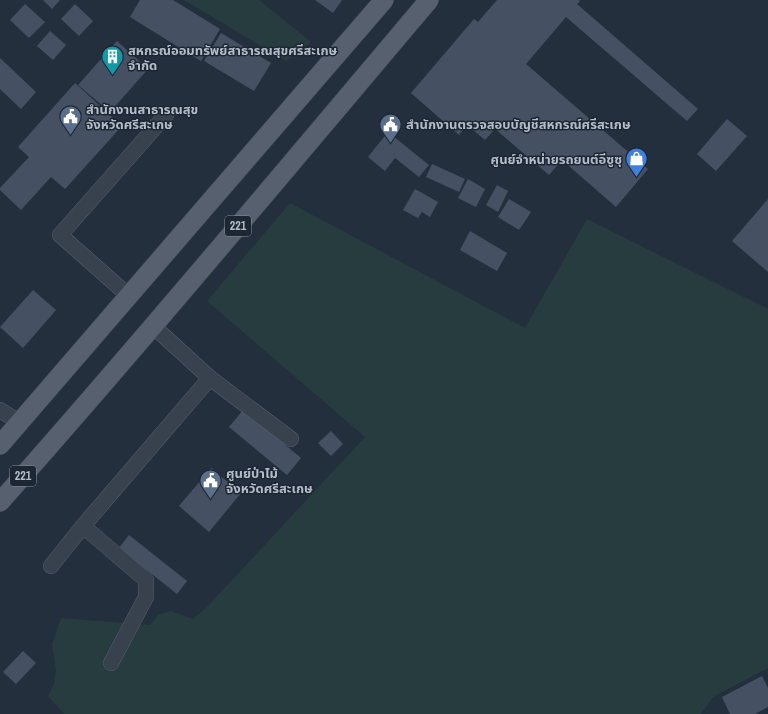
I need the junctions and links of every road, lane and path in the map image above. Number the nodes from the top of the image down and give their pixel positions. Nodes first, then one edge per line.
1 (384, 0) edge
2 (429, 0) edge
3 (166, 115) dead end
4 (129, 296) junction
5 (153, 326) junction
6 (210, 378) junction
7 (0, 410) edge
8 (19, 422) junction
9 (291, 439) dead end
10 (0, 445) edge
11 (0, 502) edge
12 (83, 526) junction
13 (51, 566) dead end
14 (111, 663) dead end

1 - 4 main road
2 - 5 main road, 221
3 - 4 street
4 - 8 main road
5 - 6 street
5 - 11 main road, 221
6 - 9 street
6 - 12 street
7 - 8 street
8 - 10 main road
12 - 13 street
12 - 14 street

